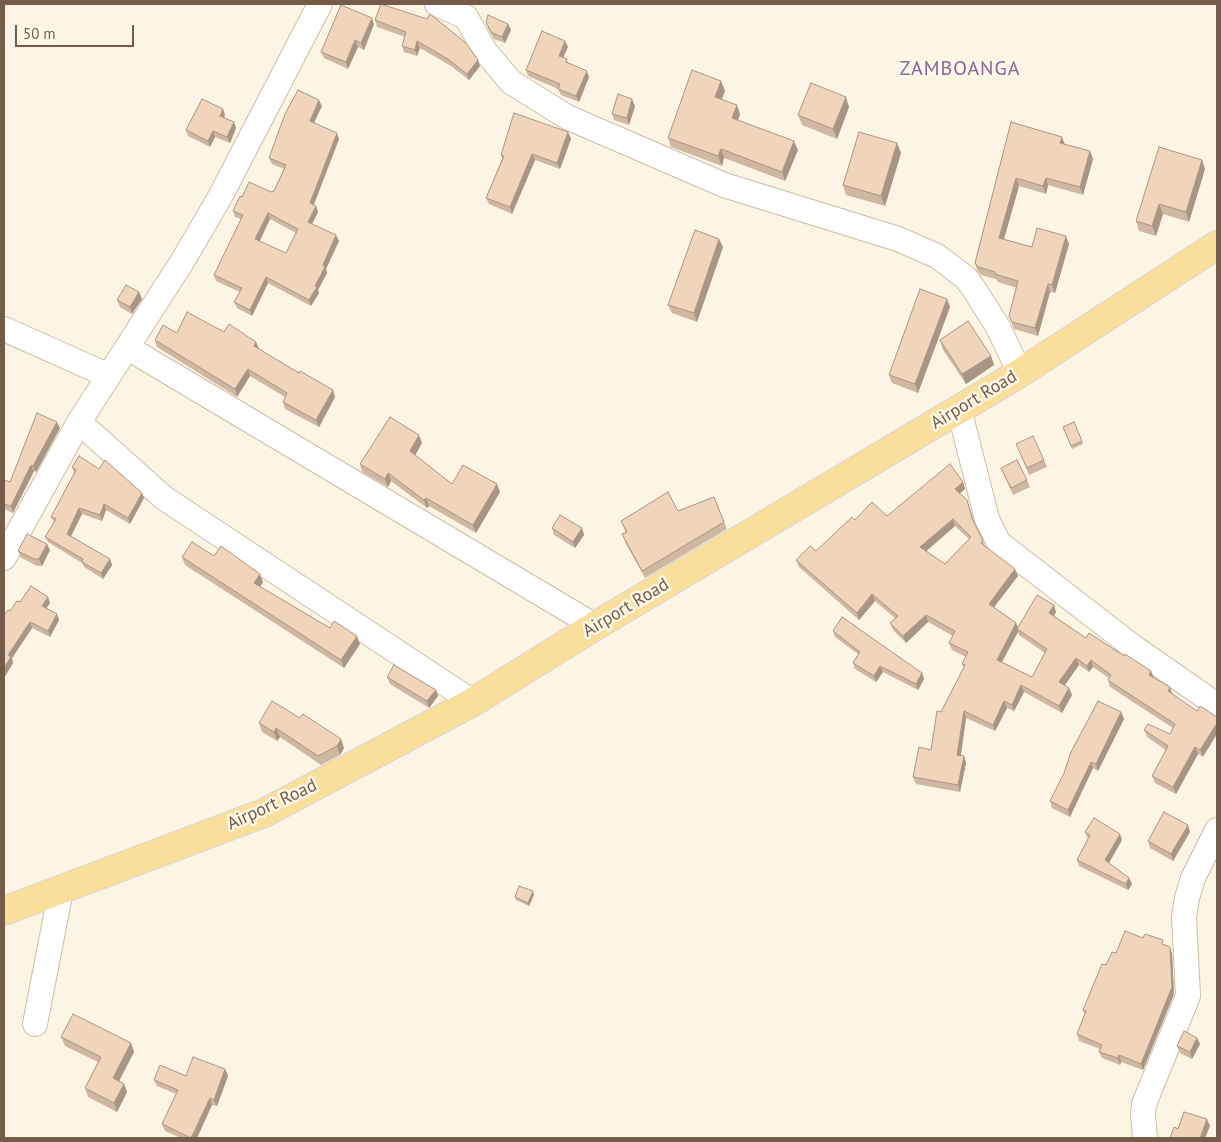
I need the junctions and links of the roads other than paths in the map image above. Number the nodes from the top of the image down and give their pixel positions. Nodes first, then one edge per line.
1 (320, 4) edge
2 (437, 4) edge
3 (468, 10) edge
4 (1217, 245) edge
5 (4, 329) edge
6 (128, 348) junction
7 (1020, 373) junction
8 (107, 375) junction
9 (959, 409) junction
10 (78, 422) junction
11 (4, 558) edge
12 (595, 626) junction
13 (473, 702) junction
14 (1217, 705) edge
15 (1217, 830) edge
16 (61, 890) junction
17 (4, 911) edge
18 (36, 1024) dead end
19 (1145, 1138) edge

1 - 6 street
2 - 3 street
3 - 7 street
4 - 7 main road, Airport Road
5 - 8 street
6 - 8 street
6 - 12 street
7 - 9 main road, Airport Road
8 - 10 street
9 - 12 main road, Airport Road
9 - 14 street
10 - 11 street
10 - 13 street
12 - 13 main road, Airport Road
13 - 16 main road, Airport Road
15 - 19 street
16 - 17 main road, Airport Road
16 - 18 street

